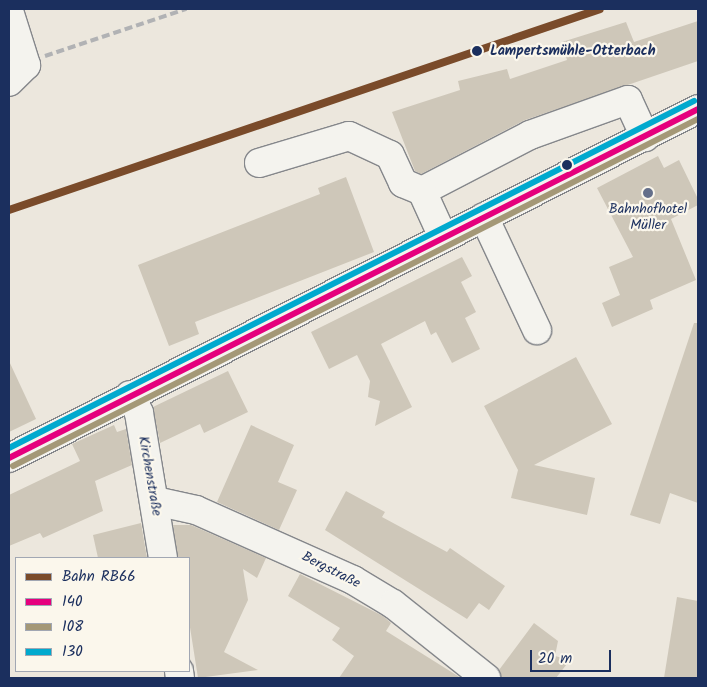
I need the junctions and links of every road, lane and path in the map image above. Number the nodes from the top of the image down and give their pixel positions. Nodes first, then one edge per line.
1 (9, 11) edge
2 (15, 73) edge
3 (698, 109) edge
4 (644, 136) junction
5 (259, 163) dead end
6 (422, 191) junction
7 (484, 217) junction
8 (443, 237) junction
9 (537, 330) dead end
10 (130, 395) junction
11 (9, 458) edge
12 (155, 501) junction
13 (163, 557) edge
14 (486, 678) edge

1 - 2 street
3 - 4 street
4 - 6 street
4 - 7 street
5 - 6 street
6 - 8 street
7 - 8 street
7 - 9 street
8 - 10 street
10 - 11 street
10 - 12 street, Kirchenstraße
12 - 13 street, Kirchenstraße
12 - 14 street, Bergstraße

